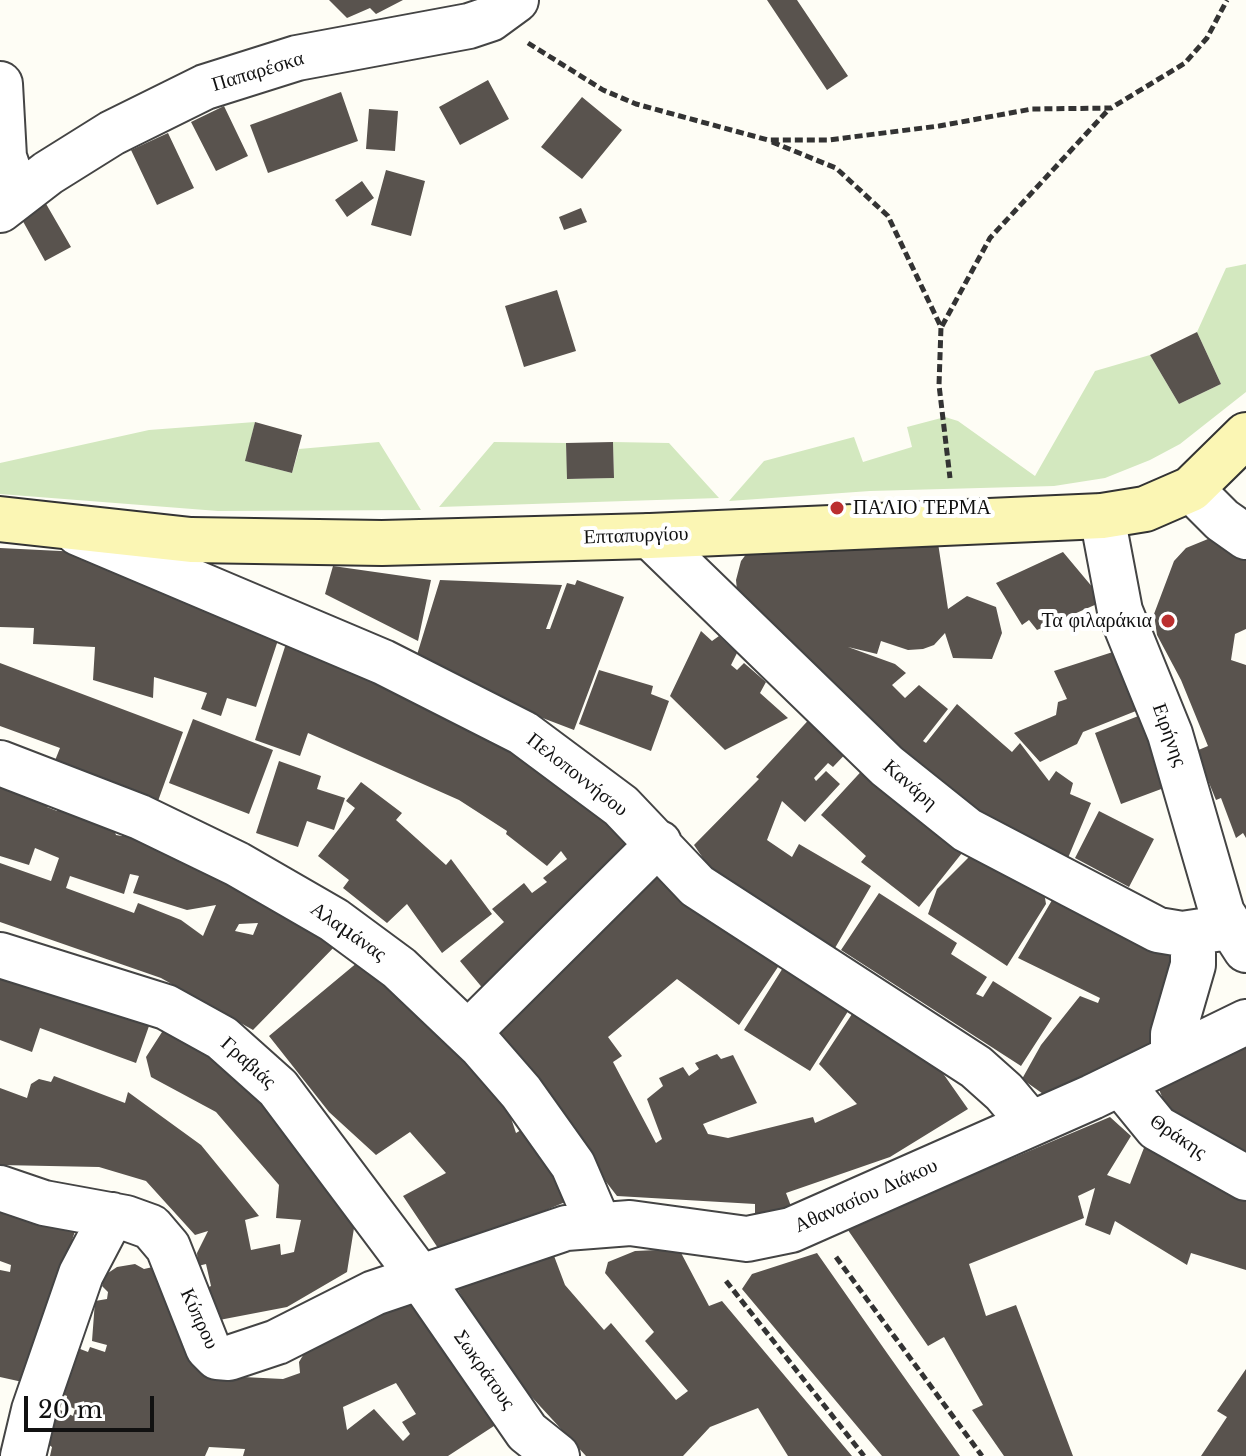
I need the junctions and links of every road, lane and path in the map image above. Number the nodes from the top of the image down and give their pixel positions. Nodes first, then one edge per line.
1 (1227, 0) edge
2 (493, 6) edge
3 (0, 84) edge
4 (1111, 108) junction
5 (768, 140) junction
6 (9, 202) edge
7 (941, 327) junction
8 (1246, 435) edge
9 (947, 443) dead end
10 (1191, 489) junction
11 (1102, 516) junction
12 (0, 519) edge
13 (60, 527) junction
14 (650, 536) junction
15 (1246, 537) edge
16 (0, 763) edge
17 (659, 843) junction
18 (1223, 937) edge
19 (0, 955) edge
20 (1246, 1022) edge
21 (468, 1033) junction
22 (1173, 1057) junction
23 (1121, 1084) junction
24 (1030, 1123) junction
25 (1246, 1178) edge
26 (0, 1188) edge
27 (112, 1215) junction
28 (598, 1223) junction
29 (811, 1223) junction
30 (689, 1233) junction
31 (419, 1276) junction
32 (23, 1456) edge
33 (557, 1456) edge
34 (864, 1456) edge
35 (982, 1456) edge

1 - 4 path
2 - 5 path
2 - 6 street, Παπαρέσκα
3 - 6 street
4 - 5 path
4 - 7 path
5 - 7 path
7 - 9 path
8 - 10 main road, Επταπυργίου
10 - 11 main road, Επταπυργίου
10 - 15 street
11 - 14 main road, Επταπυργίου
11 - 18 street, Ειρήνης
12 - 13 main road, Επταπυργίου
13 - 14 main road, Επταπυργίου
13 - 17 street, Πελοποννήσου
14 - 18 street, Κανάρη
16 - 21 street, Αλαμάνας
17 - 21 street
17 - 24 street, Πελοποννήσου
18 - 22 street
19 - 31 street, Γραβιάς
20 - 22 street, Αθανασίου Διάκου
21 - 28 street, Αλαμάνας
22 - 23 street, Αθανασίου Διάκου
23 - 24 street, Αθανασίου Διάκου
23 - 25 street, Θράκης
24 - 29 street, Αθανασίου Διάκου
26 - 27 street, Κύπρου
27 - 31 street, Κύπρου
27 - 32 street
28 - 30 street, Αθανασίου Διάκου
28 - 31 street, Αθανασίου Διάκου
29 - 30 street, Αθανασίου Διάκου
29 - 35 path
30 - 34 path
31 - 33 street, Σωκράτους

